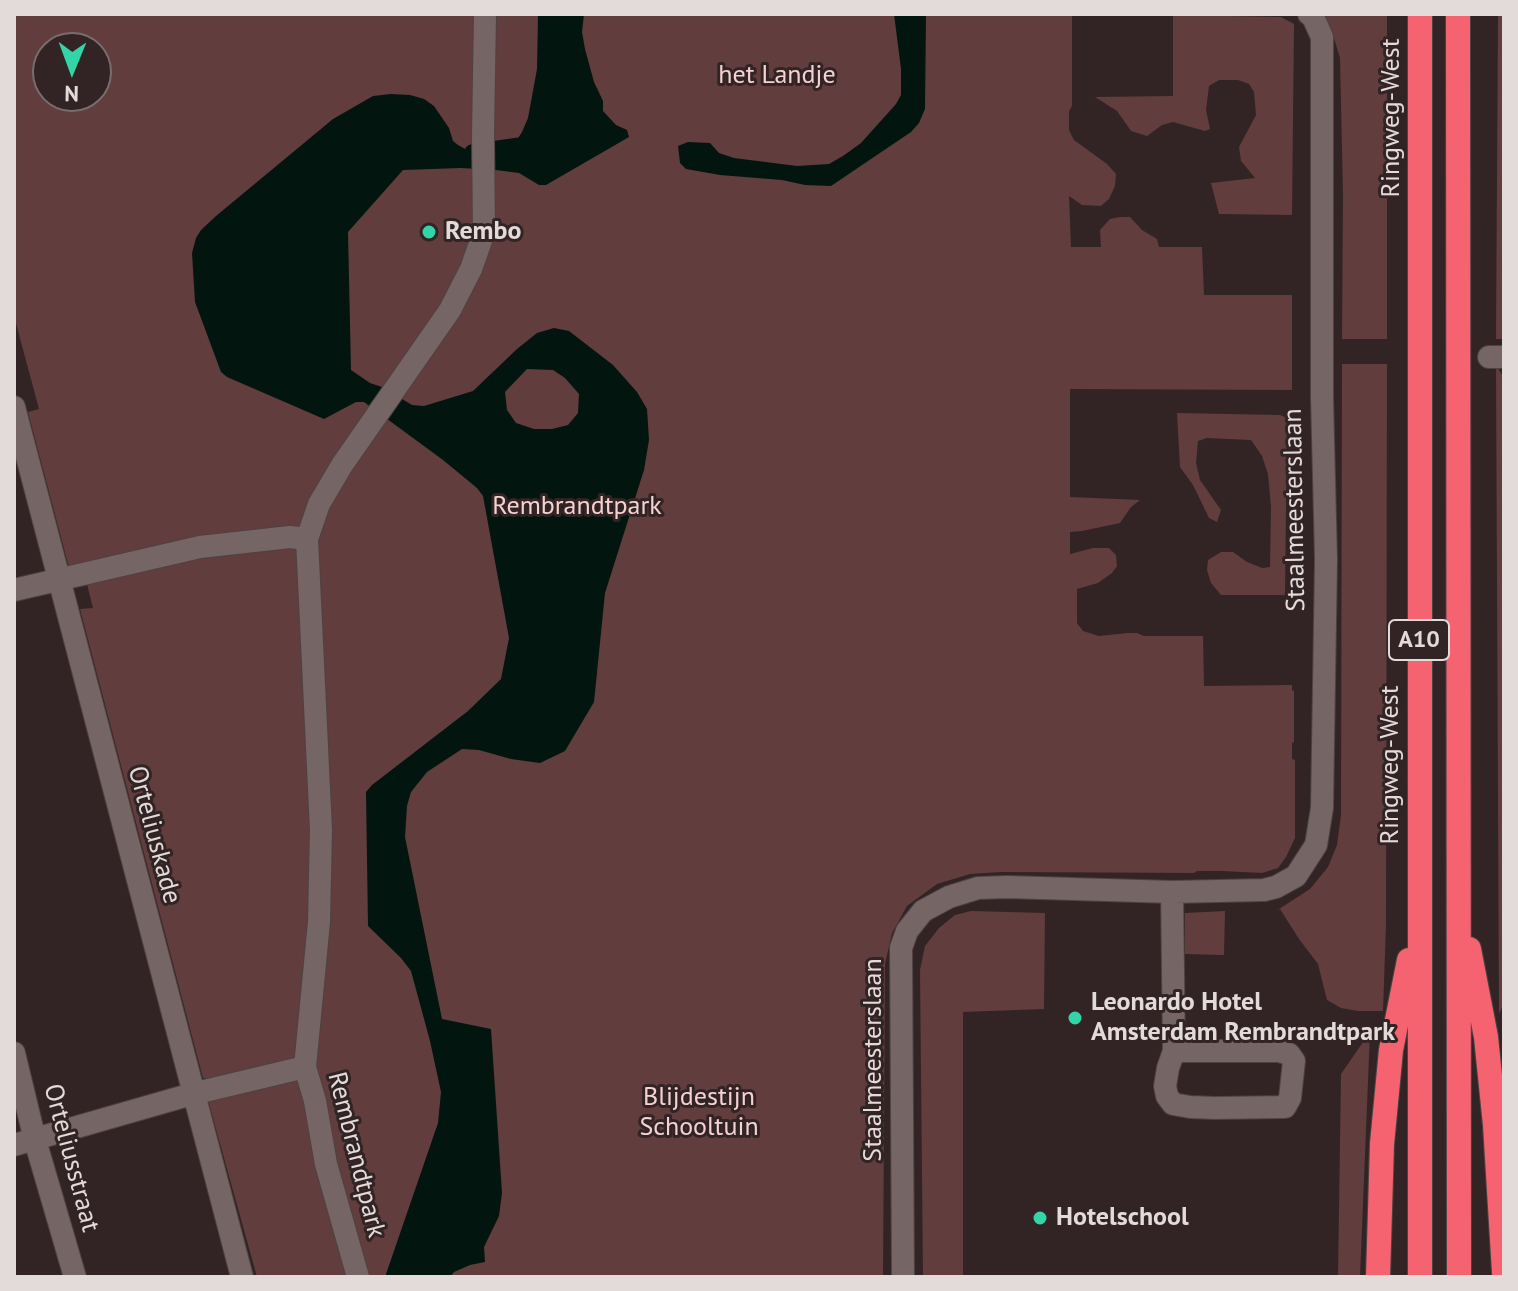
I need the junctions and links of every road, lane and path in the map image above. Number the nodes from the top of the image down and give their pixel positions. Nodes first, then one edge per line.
1 (485, 14) edge
2 (1309, 14) edge
3 (1420, 14) edge
4 (1458, 14) edge
5 (14, 407) edge
6 (307, 539) junction
7 (59, 579) junction
8 (14, 590) edge
9 (1172, 892) junction
10 (1458, 896) junction
11 (1419, 907) junction
12 (1174, 1051) junction
13 (14, 1053) edge
14 (305, 1067) junction
15 (192, 1094) junction
16 (25, 1142) edge
17 (1504, 1272) edge
18 (75, 1277) edge
19 (242, 1277) edge
20 (358, 1277) edge
21 (903, 1277) edge
22 (1378, 1277) edge
23 (1420, 1277) edge
24 (1459, 1277) edge

1 - 6 street
2 - 9 street, Staalmeesterslaan
3 - 11 highway, Ringweg-West / A10
4 - 10 highway, A10
5 - 7 street, Orteliuskade
6 - 7 street
6 - 14 street, Rembrandtpark
7 - 8 street
7 - 15 street, Orteliuskade
9 - 12 street
9 - 21 street, Staalmeesterslaan
10 - 17 highway, A10
10 - 24 highway, A10
11 - 22 highway, A10
11 - 23 highway, Ringweg-West / A10
12 - 12 street
13 - 16 street, Orteliusstraat
14 - 15 street
14 - 20 street, Rembrandtpark
15 - 16 street
15 - 19 street, Orteliuskade
16 - 18 street, Orteliusstraat

